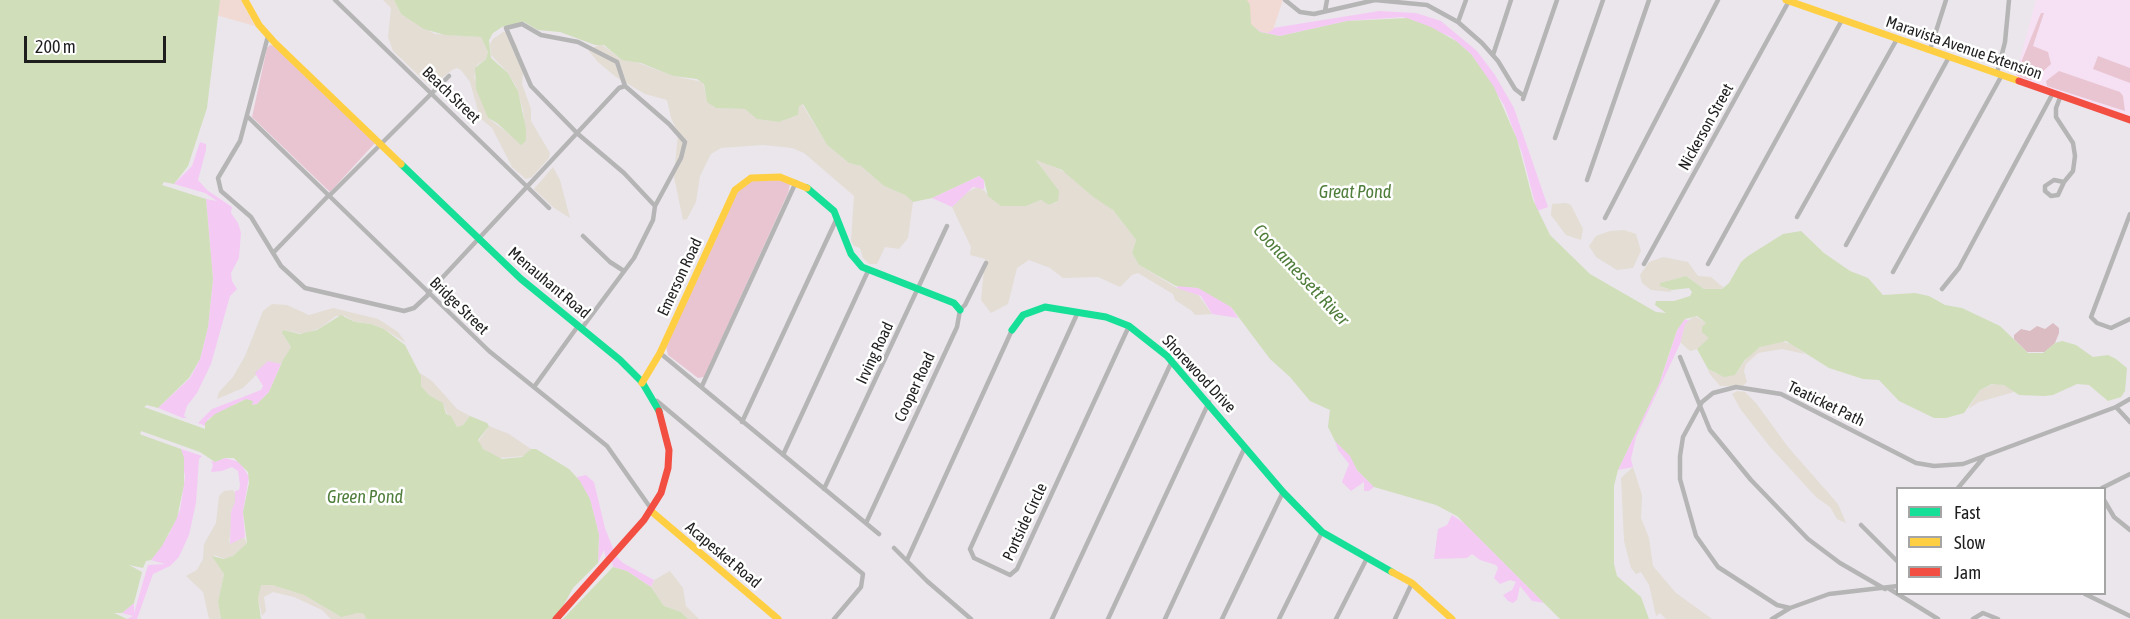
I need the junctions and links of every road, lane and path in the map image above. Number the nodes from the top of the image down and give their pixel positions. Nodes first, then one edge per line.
1 (245, 0) edge
2 (335, 0) edge
3 (1285, 0) edge
4 (1327, 0) edge
5 (1376, 0) edge
6 (1466, 0) edge
7 (1511, 0) edge
8 (1557, 0) edge
9 (1603, 0) edge
10 (1648, 0) edge
11 (1718, 0) edge
12 (1788, 0) edge
13 (1946, 0) edge
14 (2009, 0) edge
15 (1421, 2) edge
16 (1325, 11) junction
17 (1842, 20) junction
18 (1458, 22) junction
19 (268, 36) junction
20 (1897, 39) junction
21 (1930, 50) junction
22 (1493, 55) junction
23 (1949, 57) junction
24 (1999, 74) junction
25 (449, 76) dead end
26 (625, 86) junction
27 (430, 93) junction
28 (2053, 93) junction
29 (2061, 95) junction
30 (248, 117) junction
31 (2130, 120) edge
32 (578, 134) junction
33 (1556, 138) dead end
34 (379, 143) junction
35 (1587, 180) dead end
36 (796, 182) junction
37 (2064, 182) junction
38 (528, 187) junction
39 (329, 196) junction
40 (655, 207) junction
41 (549, 208) dead end
42 (2130, 216) edge
43 (1797, 217) dead end
44 (837, 218) junction
45 (1605, 218) dead end
46 (947, 226) dead end
47 (583, 236) dead end
48 (479, 240) junction
49 (1845, 245) dead end
50 (273, 253) junction
51 (986, 263) dead end
52 (1644, 264) dead end
53 (1708, 264) dead end
54 (868, 271) junction
55 (624, 272) junction
56 (1893, 272) dead end
57 (918, 289) junction
58 (1942, 289) dead end
59 (428, 293) junction
60 (960, 310) junction
61 (1078, 312) junction
62 (2130, 319) edge
63 (1129, 326) junction
64 (580, 327) junction
65 (1012, 330) joint
66 (660, 353) junction
67 (1680, 357) dead end
68 (1172, 361) junction
69 (642, 383) junction
70 (702, 386) junction
71 (534, 387) junction
72 (652, 397) junction
73 (2130, 399) edge
74 (1209, 402) junction
75 (1698, 406) junction
76 (2116, 407) junction
77 (742, 422) junction
78 (2130, 422) edge
79 (1246, 447) junction
80 (783, 455) junction
81 (1985, 456) junction
82 (2130, 474) edge
83 (1960, 487) edge
84 (2106, 487) edge
85 (824, 489) junction
86 (1283, 492) junction
87 (2106, 503) edge
88 (651, 510) junction
89 (866, 523) junction
90 (1861, 525) dead end
91 (2130, 530) edge
92 (1322, 532) junction
93 (879, 534) dead end
94 (894, 548) dead end
95 (1367, 558) junction
96 (907, 560) junction
97 (1896, 560) edge
98 (1412, 583) junction
99 (1896, 586) edge
100 (1886, 589) junction
101 (1896, 595) edge
102 (1896, 595) edge
103 (2087, 595) edge
104 (1790, 608) junction
105 (2130, 616) edge
106 (556, 619) edge
107 (778, 619) edge
108 (834, 619) edge
109 (971, 619) edge
110 (1052, 619) edge
111 (1108, 619) edge
112 (1165, 619) edge
113 (1222, 619) edge
114 (1280, 619) edge
115 (1336, 619) edge
116 (1395, 619) edge
117 (1452, 619) edge
118 (1772, 619) edge
119 (1938, 619) edge
120 (1973, 619) edge
121 (1998, 619) edge

1 - 19 main road, Menauhant Road
2 - 27 street, Beach Street
3 - 16 street
4 - 16 street
5 - 15 street
5 - 16 street
6 - 18 street
7 - 22 street
8 - 22 street
9 - 33 street
10 - 35 street
11 - 45 street
12 - 17 main road, Maravista Avenue Extension
12 - 52 street, Nickerson Street
13 - 21 street
14 - 24 street
15 - 18 street
17 - 20 main road, Maravista Avenue Extension
17 - 53 street
18 - 22 street
19 - 30 street
19 - 34 main road, Menauhant Road
20 - 21 main road, Maravista Avenue Extension
20 - 43 street
21 - 23 main road, Maravista Avenue Extension
23 - 24 main road, Maravista Avenue Extension
23 - 49 street
24 - 28 main road, Maravista Avenue Extension
24 - 56 street
25 - 27 street
26 - 32 street
26 - 32 street
26 - 40 street
27 - 34 street
27 - 38 street, Beach Street
28 - 29 main road, Maravista Avenue Extension
28 - 58 street
29 - 31 main road, Maravista Avenue Extension
29 - 37 street
30 - 39 street, Bridge Street
30 - 50 street
32 - 38 street
32 - 40 street
34 - 39 street
34 - 48 main road, Menauhant Road
36 - 44 main road
36 - 66 main road, Emerson Road
36 - 70 street
37 - 37 street
38 - 41 street, Beach Street
38 - 48 street
39 - 50 street
39 - 59 street, Bridge Street
40 - 55 street
42 - 62 street
44 - 54 main road
44 - 77 street
46 - 57 street, Irving Road
47 - 55 street
48 - 59 street
48 - 64 main road, Menauhant Road
50 - 59 street
51 - 60 street, Cooper Road
54 - 57 main road
54 - 80 street
55 - 64 street
57 - 60 main road
57 - 85 street, Irving Road
59 - 71 street, Bridge Street
60 - 89 street, Cooper Road
61 - 63 main road, Shorewood Drive
61 - 63 street, Portside Circle
61 - 65 main road, Shorewood Drive
63 - 68 main road, Shorewood Drive
64 - 69 main road, Menauhant Road
64 - 71 street
65 - 96 street, Shorewood Drive
66 - 69 main road, Emerson Road
66 - 70 street
67 - 75 street
68 - 74 main road, Shorewood Drive
68 - 110 street
69 - 72 main road, Menauhant Road
70 - 77 street
71 - 88 street, Bridge Street
72 - 88 main road, Menauhant Road
72 - 108 street
73 - 76 street, Teaticket Path
74 - 79 main road, Shorewood Drive
74 - 111 street
75 - 81 street, Teaticket Path
75 - 100 street
75 - 104 street
76 - 78 street
76 - 81 street, Teaticket Path
77 - 80 street
79 - 86 main road, Shorewood Drive
79 - 112 street
80 - 85 street
81 - 83 street
82 - 84 street
85 - 89 street
86 - 92 main road, Shorewood Drive
86 - 113 street
87 - 91 street
88 - 106 main road, Menauhant Road
88 - 107 main road, Acapesket Road
89 - 93 street
90 - 97 street
92 - 95 main road, Shorewood Drive
92 - 114 street
94 - 96 street
95 - 98 main road, Shorewood Drive
95 - 115 street
96 - 109 street
98 - 116 street
98 - 117 main road, Shorewood Drive
99 - 100 street
100 - 101 street
100 - 104 street
102 - 119 street
103 - 105 street
104 - 118 street
120 - 121 street

